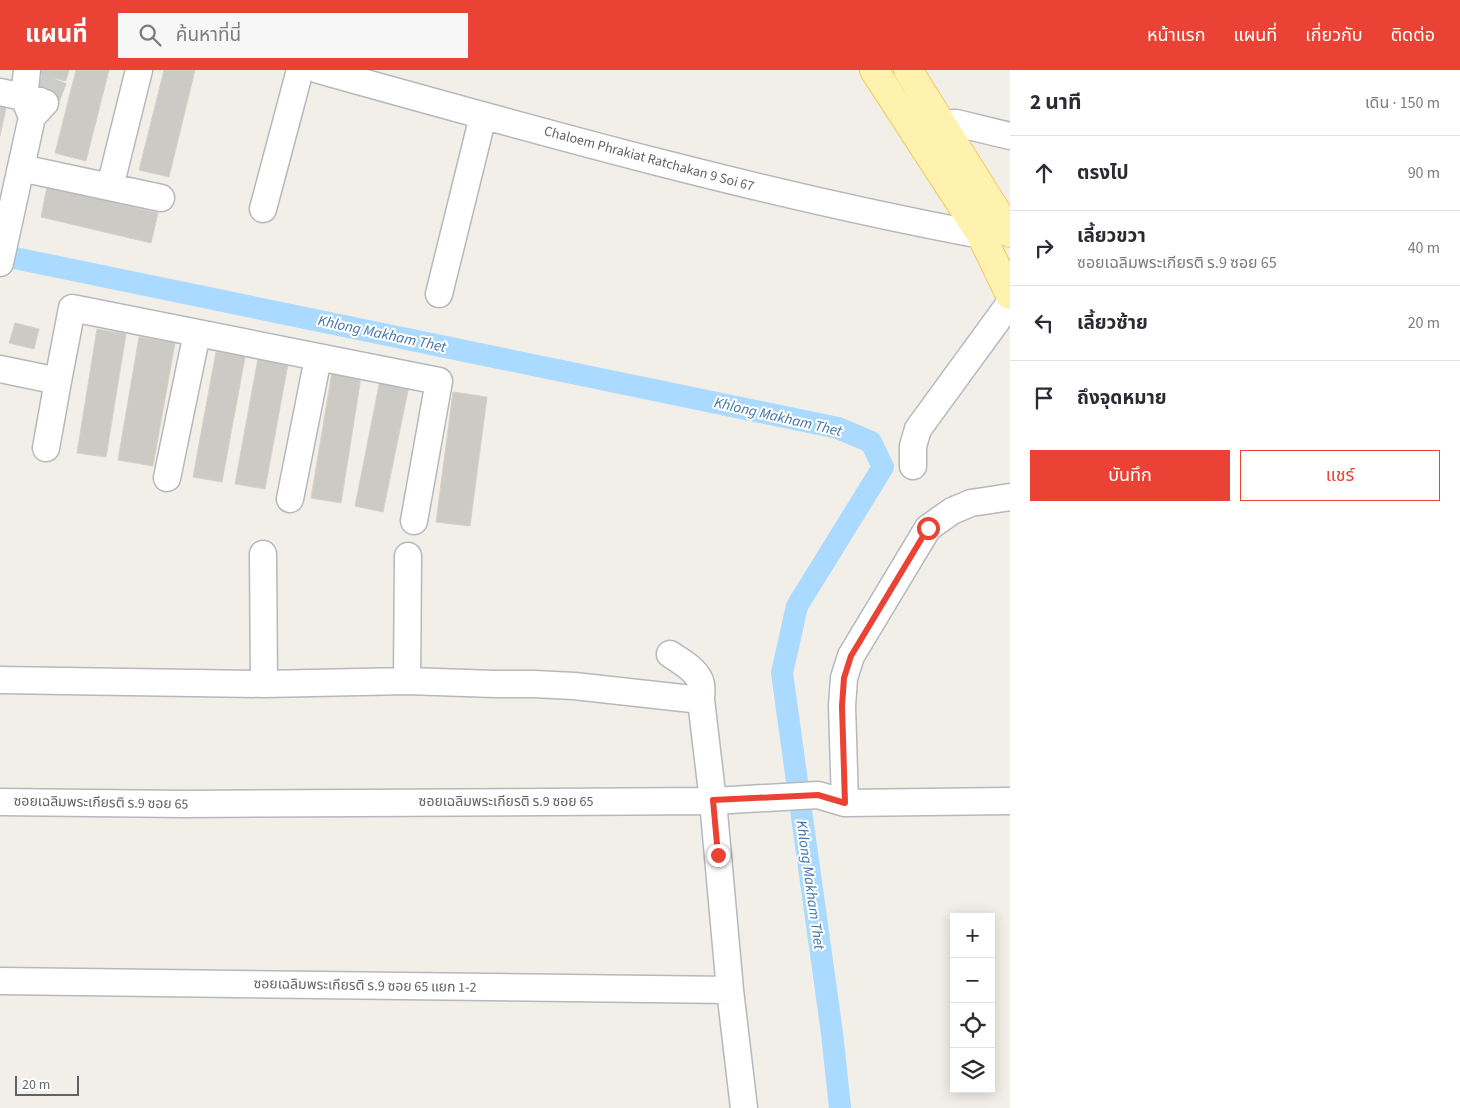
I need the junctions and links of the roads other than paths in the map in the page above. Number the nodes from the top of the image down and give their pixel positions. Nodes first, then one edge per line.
1 (27, 70) edge
2 (139, 70) edge
3 (300, 70) edge
4 (319, 70) edge
5 (874, 70) edge
6 (908, 70) edge
7 (25, 103) edge
8 (483, 116) junction
9 (942, 124) junction
10 (1010, 136) edge
11 (21, 168) junction
12 (110, 187) junction
13 (161, 198) dead end
14 (263, 209) dead end
15 (1010, 233) edge
16 (981, 235) junction
17 (0, 263) edge
18 (439, 294) dead end
19 (1010, 295) edge
20 (1010, 303) edge
21 (197, 333) junction
22 (318, 358) junction
23 (0, 369) edge
24 (58, 381) junction
25 (46, 448) dead end
26 (913, 466) dead end
27 (167, 478) dead end
28 (1010, 496) edge
29 (290, 499) dead end
30 (414, 521) dead end
31 (263, 554) dead end
32 (408, 556) dead end
33 (670, 654) dead end
34 (0, 680) edge
35 (408, 681) junction
36 (264, 684) junction
37 (701, 700) junction
38 (713, 800) junction
39 (1010, 801) edge
40 (0, 802) edge
41 (845, 803) junction
42 (0, 981) edge
43 (730, 990) junction
44 (744, 1108) edge

1 - 7 street
2 - 12 street
3 - 14 street
4 - 8 street, Chaloem Phrakiat Ratchakan 9 Soi 67
5 - 16 main road
6 - 9 main road
7 - 11 street
8 - 16 street, Chaloem Phrakiat Ratchakan 9 Soi 67
8 - 18 street
9 - 10 street
9 - 15 main road
11 - 12 street
11 - 17 street
12 - 13 street
16 - 19 main road
20 - 26 street
21 - 22 street
21 - 24 street
21 - 27 street
22 - 29 street
22 - 30 street
23 - 24 street
24 - 25 street
28 - 41 street
31 - 36 street
32 - 35 street
33 - 37 street
34 - 36 street
35 - 36 street
35 - 37 street
37 - 38 street
38 - 40 street, ซอยเฉลิมพระเกียรติ ร.9 ซอย 65
38 - 41 street, ซอยเฉลิมพระเกียรติ ร.9 ซอย 65
38 - 43 street
39 - 41 street, ซอยเฉลิมพระเกียรติ ร.9 ซอย 65
42 - 43 street, ซอยเฉลิมพระเกียรติ ร.9 ซอย 65 แยก 1-2
43 - 44 street

